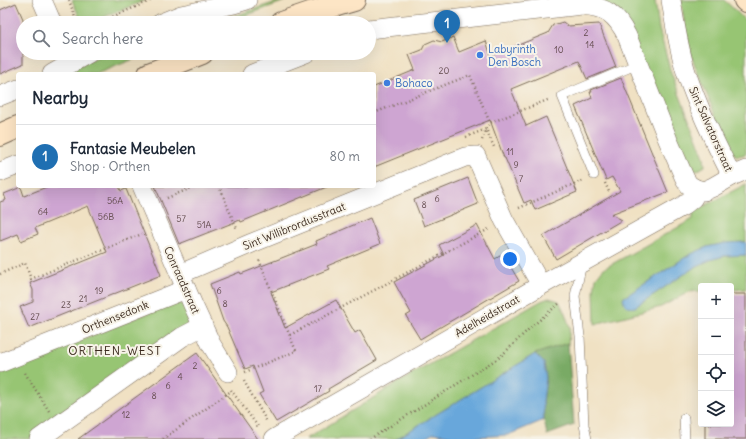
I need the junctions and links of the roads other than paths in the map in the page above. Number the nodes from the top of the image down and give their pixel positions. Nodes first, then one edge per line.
1 (42, 0) edge
2 (247, 0) edge
3 (354, 0) edge
4 (671, 0) edge
5 (206, 5) edge
6 (49, 16) edge
7 (178, 16) edge
8 (301, 16) edge
9 (376, 28) edge
10 (66, 60) edge
11 (184, 60) edge
12 (288, 60) edge
13 (638, 64) junction
14 (54, 72) edge
15 (154, 72) edge
16 (257, 72) edge
17 (16, 90) edge
18 (0, 96) edge
19 (16, 128) edge
20 (0, 135) edge
21 (16, 166) edge
22 (0, 172) edge
23 (739, 173) edge
24 (594, 175) road end
25 (143, 188) edge
26 (696, 190) junction
27 (582, 262) junction
28 (183, 282) junction
29 (541, 285) junction
30 (203, 326) junction
31 (7, 360) edge
32 (234, 373) road end
33 (684, 418) dead end
34 (271, 436) edge
35 (39, 439) edge
36 (588, 439) edge
37 (685, 439) edge

1 - 6 street
2 - 5 street
3 - 8 main road
4 - 23 street, Sint Salvatorstraat
5 - 7 street
9 - 13 street
10 - 14 street
11 - 15 main road
12 - 16 street
13 - 24 lane
13 - 26 street
17 - 18 street
19 - 20 main road
21 - 22 street
23 - 26 street, Sint Salvatorstraat
25 - 28 street, Conraadstraat
26 - 27 street, Adelheidstraat
27 - 29 street, Adelheidstraat
27 - 36 lane
28 - 29 street, Sint Willibrordusstraat
28 - 30 street, Conraadstraat
28 - 31 street, Orthensedonk
29 - 34 street, Adelheidstraat
30 - 32 street, Conraadstraat
30 - 35 street
33 - 37 lane

